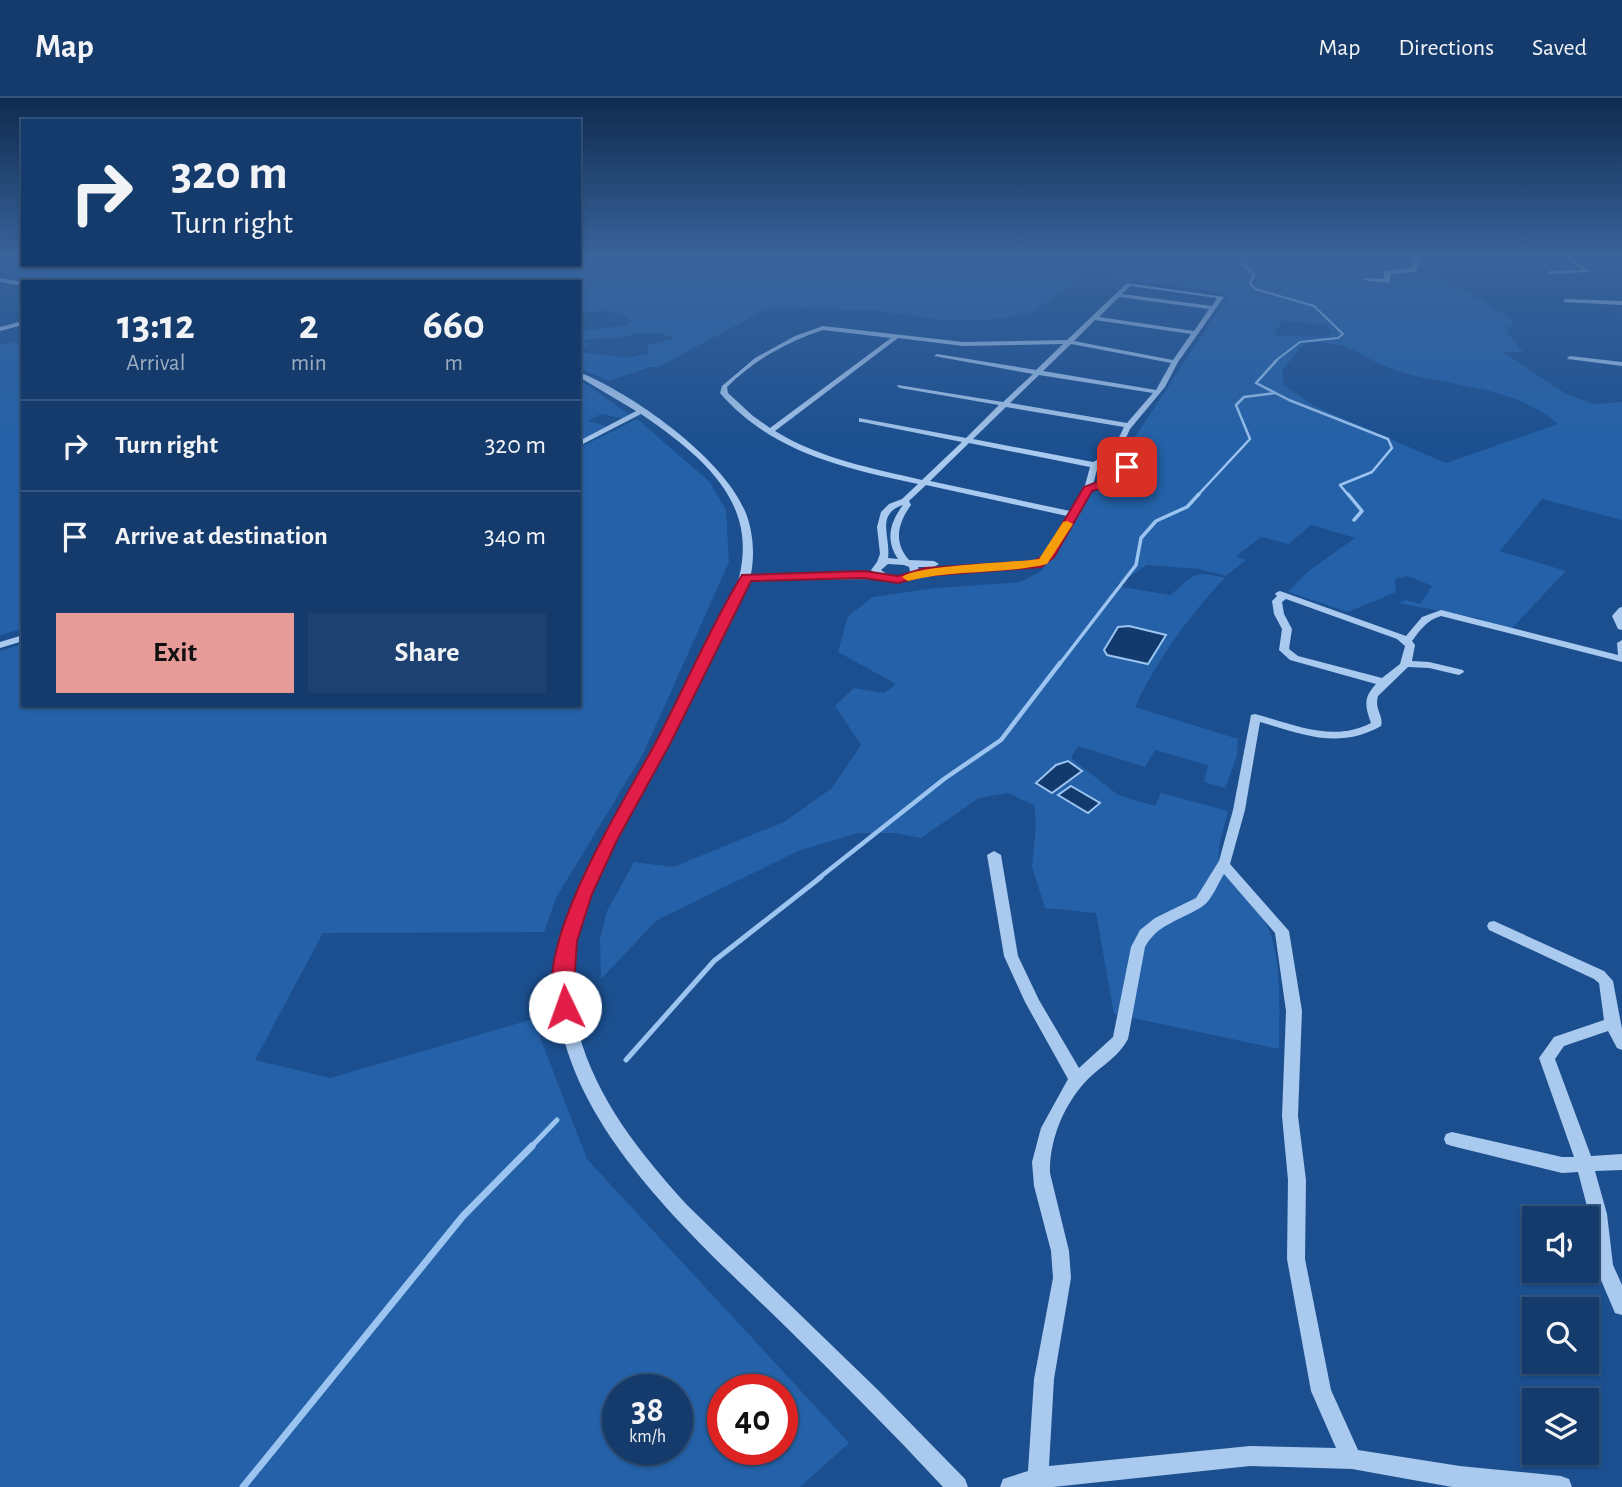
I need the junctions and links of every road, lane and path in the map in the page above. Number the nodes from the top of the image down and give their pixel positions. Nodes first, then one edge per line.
1 (1092, 320) edge
2 (1106, 320) edge
3 (1205, 320) edge
4 (21, 324) edge
5 (0, 329) edge
6 (1194, 333) junction
7 (896, 337) junction
8 (1069, 342) junction
9 (937, 356) dead end
10 (1570, 358) dead end
11 (1175, 362) junction
12 (1622, 363) edge
13 (1037, 373) junction
14 (581, 375) edge
15 (900, 386) dead end
16 (1158, 392) junction
17 (1004, 404) junction
18 (641, 411) junction
19 (862, 421) dead end
20 (1130, 426) junction
21 (770, 431) junction
22 (966, 442) junction
23 (581, 443) edge
24 (1115, 453) junction
25 (1094, 465) junction
26 (924, 482) junction
27 (1088, 489) junction
28 (905, 501) junction
29 (1072, 514) junction
30 (893, 534) junction
31 (880, 535) junction
32 (908, 563) junction
33 (881, 564) junction
34 (1011, 566) junction
35 (746, 574) junction
36 (913, 575) junction
37 (881, 576) junction
38 (1622, 610) edge
39 (1622, 627) edge
40 (21, 639) edge
41 (1408, 641) junction
42 (1622, 643) edge
43 (0, 645) edge
44 (1622, 653) edge
45 (1622, 659) edge
46 (1406, 664) junction
47 (1459, 672) dead end
48 (1383, 682) junction
49 (994, 855) dead end
50 (1223, 863) junction
51 (1494, 926) dead end
52 (1612, 1024) junction
53 (1622, 1044) edge
54 (1077, 1080) junction
55 (1452, 1139) dead end
56 (1622, 1162) edge
57 (1585, 1164) junction
58 (1622, 1307) edge
59 (1352, 1459) junction
60 (1038, 1478) junction
61 (1461, 1482) edge
62 (957, 1487) edge
63 (1011, 1487) edge
64 (1561, 1487) edge

1 - 8 street
2 - 6 street
3 - 6 street
4 - 5 street
6 - 11 street
7 - 8 street
7 - 21 street
7 - 21 street
8 - 11 street
8 - 13 street
9 - 13 street
10 - 12 street
11 - 16 street
13 - 16 street
13 - 17 street
14 - 18 street
15 - 17 street
16 - 20 street
17 - 20 street
17 - 22 street
18 - 23 street
18 - 35 street
19 - 22 street
20 - 24 street
21 - 26 street
22 - 25 street
22 - 26 street
24 - 25 street
24 - 27 street
25 - 27 street
26 - 28 street
26 - 29 street
27 - 29 street
28 - 30 street
28 - 31 street
29 - 34 street
30 - 31 street
30 - 32 street
31 - 33 street
32 - 33 street
32 - 34 street
32 - 36 street
33 - 35 street
33 - 37 street
34 - 36 street
35 - 37 street
35 - 62 street
36 - 37 street
38 - 39 street
40 - 43 street
41 - 45 street
41 - 46 street
41 - 48 street
42 - 44 street
46 - 47 street
46 - 48 street
48 - 50 street
49 - 54 street
50 - 54 street
50 - 59 street
51 - 52 street
52 - 53 street
52 - 57 street
54 - 60 street
55 - 57 street
56 - 57 street
57 - 58 street
59 - 60 street
59 - 61 street
60 - 63 street
61 - 64 street

